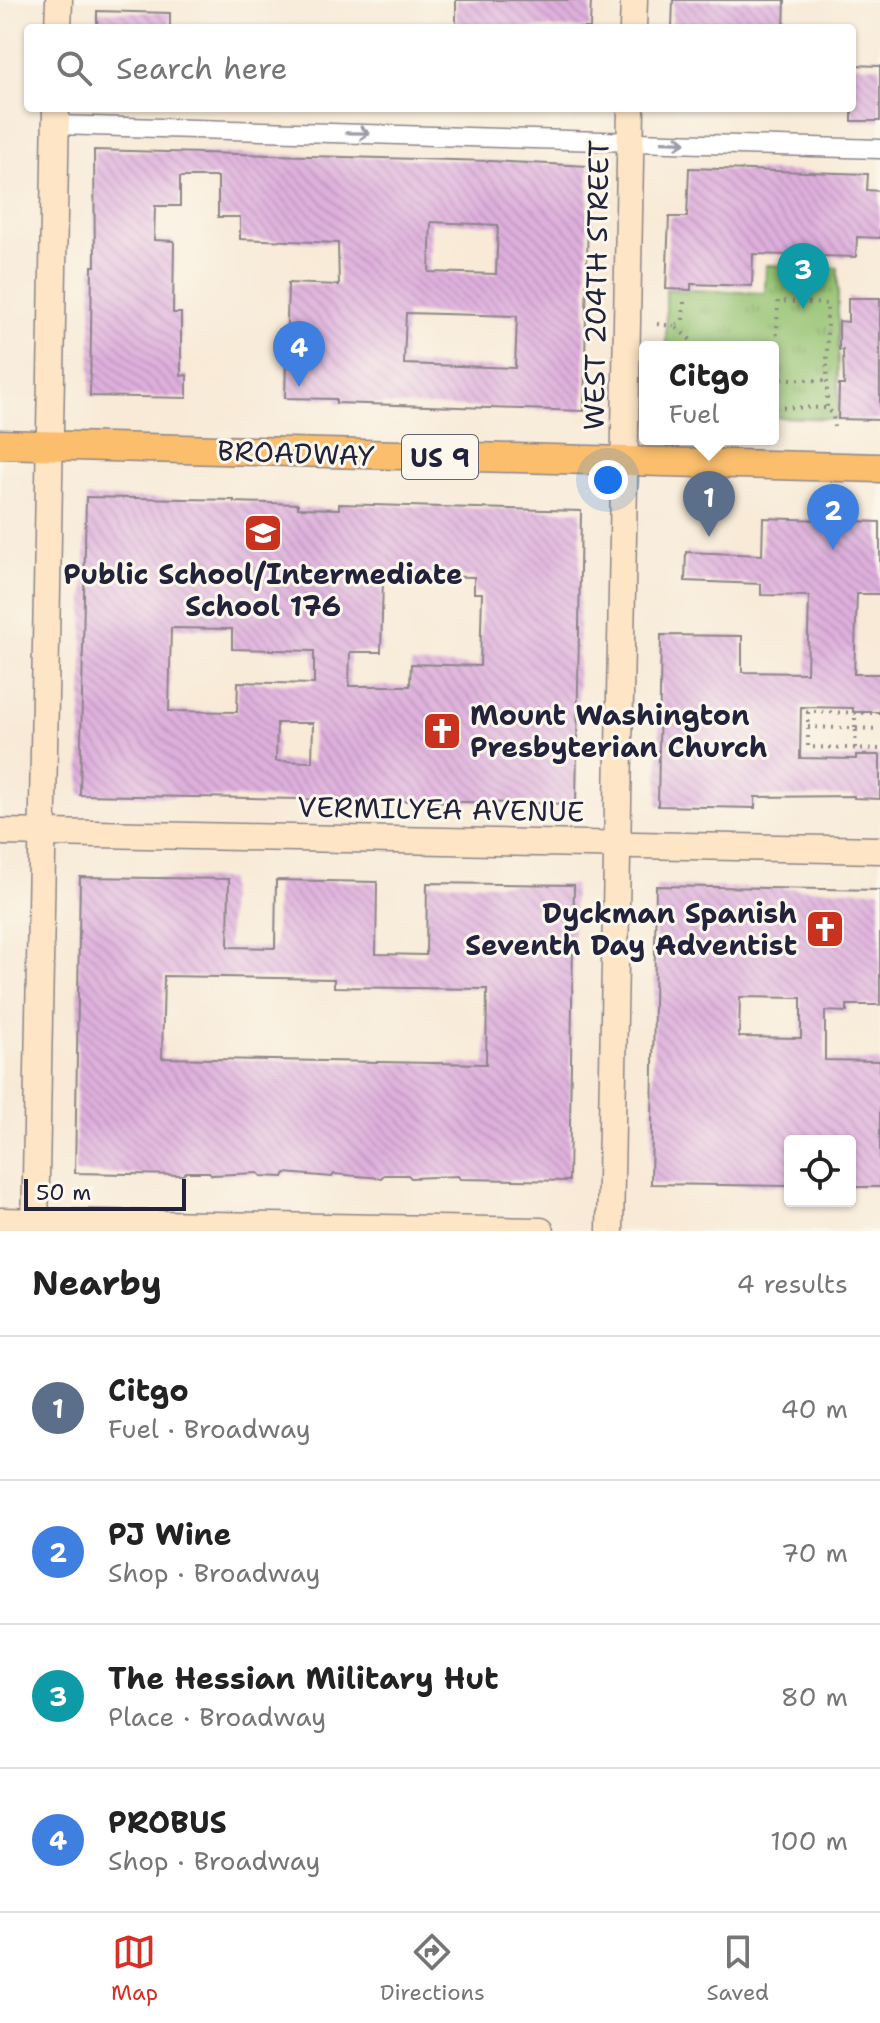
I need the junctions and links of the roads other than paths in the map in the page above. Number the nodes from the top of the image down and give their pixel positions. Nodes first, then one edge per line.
1 (59, 0) edge
2 (634, 0) edge
3 (58, 24) edge
4 (633, 24) edge
5 (631, 112) edge
6 (56, 117) edge
7 (630, 140) junction
8 (880, 149) edge
9 (0, 444) edge
10 (49, 445) junction
11 (624, 462) junction
12 (880, 468) edge
13 (0, 832) edge
14 (42, 833) junction
15 (618, 845) junction
16 (880, 850) edge
17 (0, 1221) edge
18 (35, 1227) edge
19 (541, 1231) edge
20 (610, 1231) edge

1 - 3 street
2 - 4 street
5 - 7 street, WEST 204TH STREET
6 -> 7 street
6 - 10 street
7 -> 8 street
7 - 11 street, WEST 204TH STREET
9 - 10 main road, BROADWAY / US 9
10 - 11 main road, BROADWAY / US 9
10 - 14 street
11 - 12 main road, BROADWAY / US 9
11 - 15 street, WEST 204TH STREET
13 - 14 street, VERMILYEA AVENUE
14 - 15 street, VERMILYEA AVENUE
14 - 18 street
15 - 16 street, VERMILYEA AVENUE
15 - 20 street, WEST 204TH STREET
17 - 18 street
18 - 19 street

